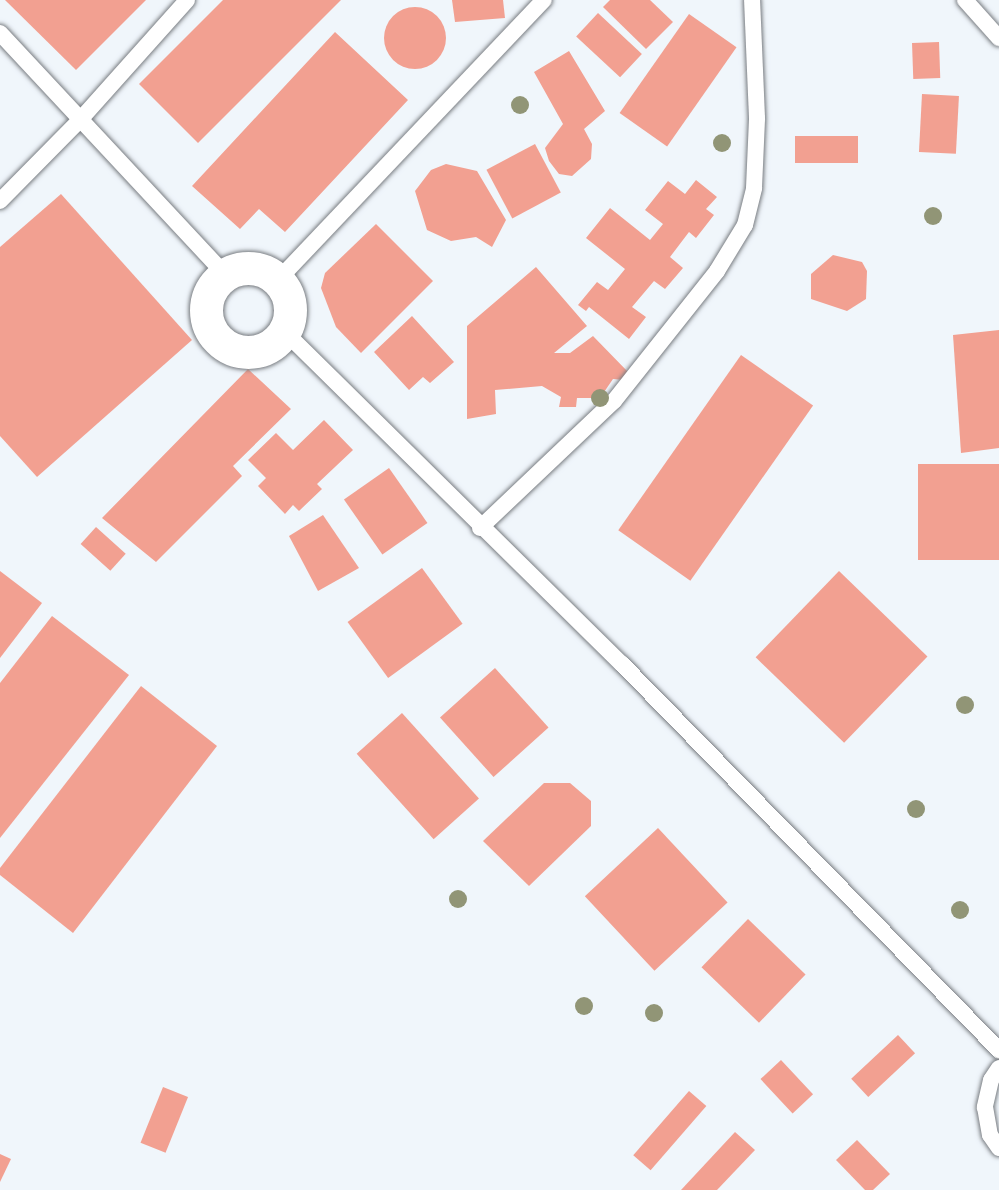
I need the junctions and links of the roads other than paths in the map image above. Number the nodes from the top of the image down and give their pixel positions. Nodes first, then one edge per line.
1 (187, 0) edge
2 (544, 0) edge
3 (752, 0) edge
4 (965, 0) edge
5 (0, 33) edge
6 (999, 38) edge
7 (79, 122) junction
8 (0, 201) edge
9 (225, 274) junction
10 (278, 280) junction
11 (285, 332) junction
12 (480, 528) junction
13 (999, 1050) edge
14 (999, 1068) edge
15 (999, 1148) edge

1 - 7 lane
2 - 10 lane
3 - 12 lane
4 - 6 lane
5 - 7 lane
7 - 8 lane
7 - 9 lane
9 - 10 street
9 - 11 street
10 - 11 street
11 - 12 lane
12 - 13 lane
14 - 15 lane

